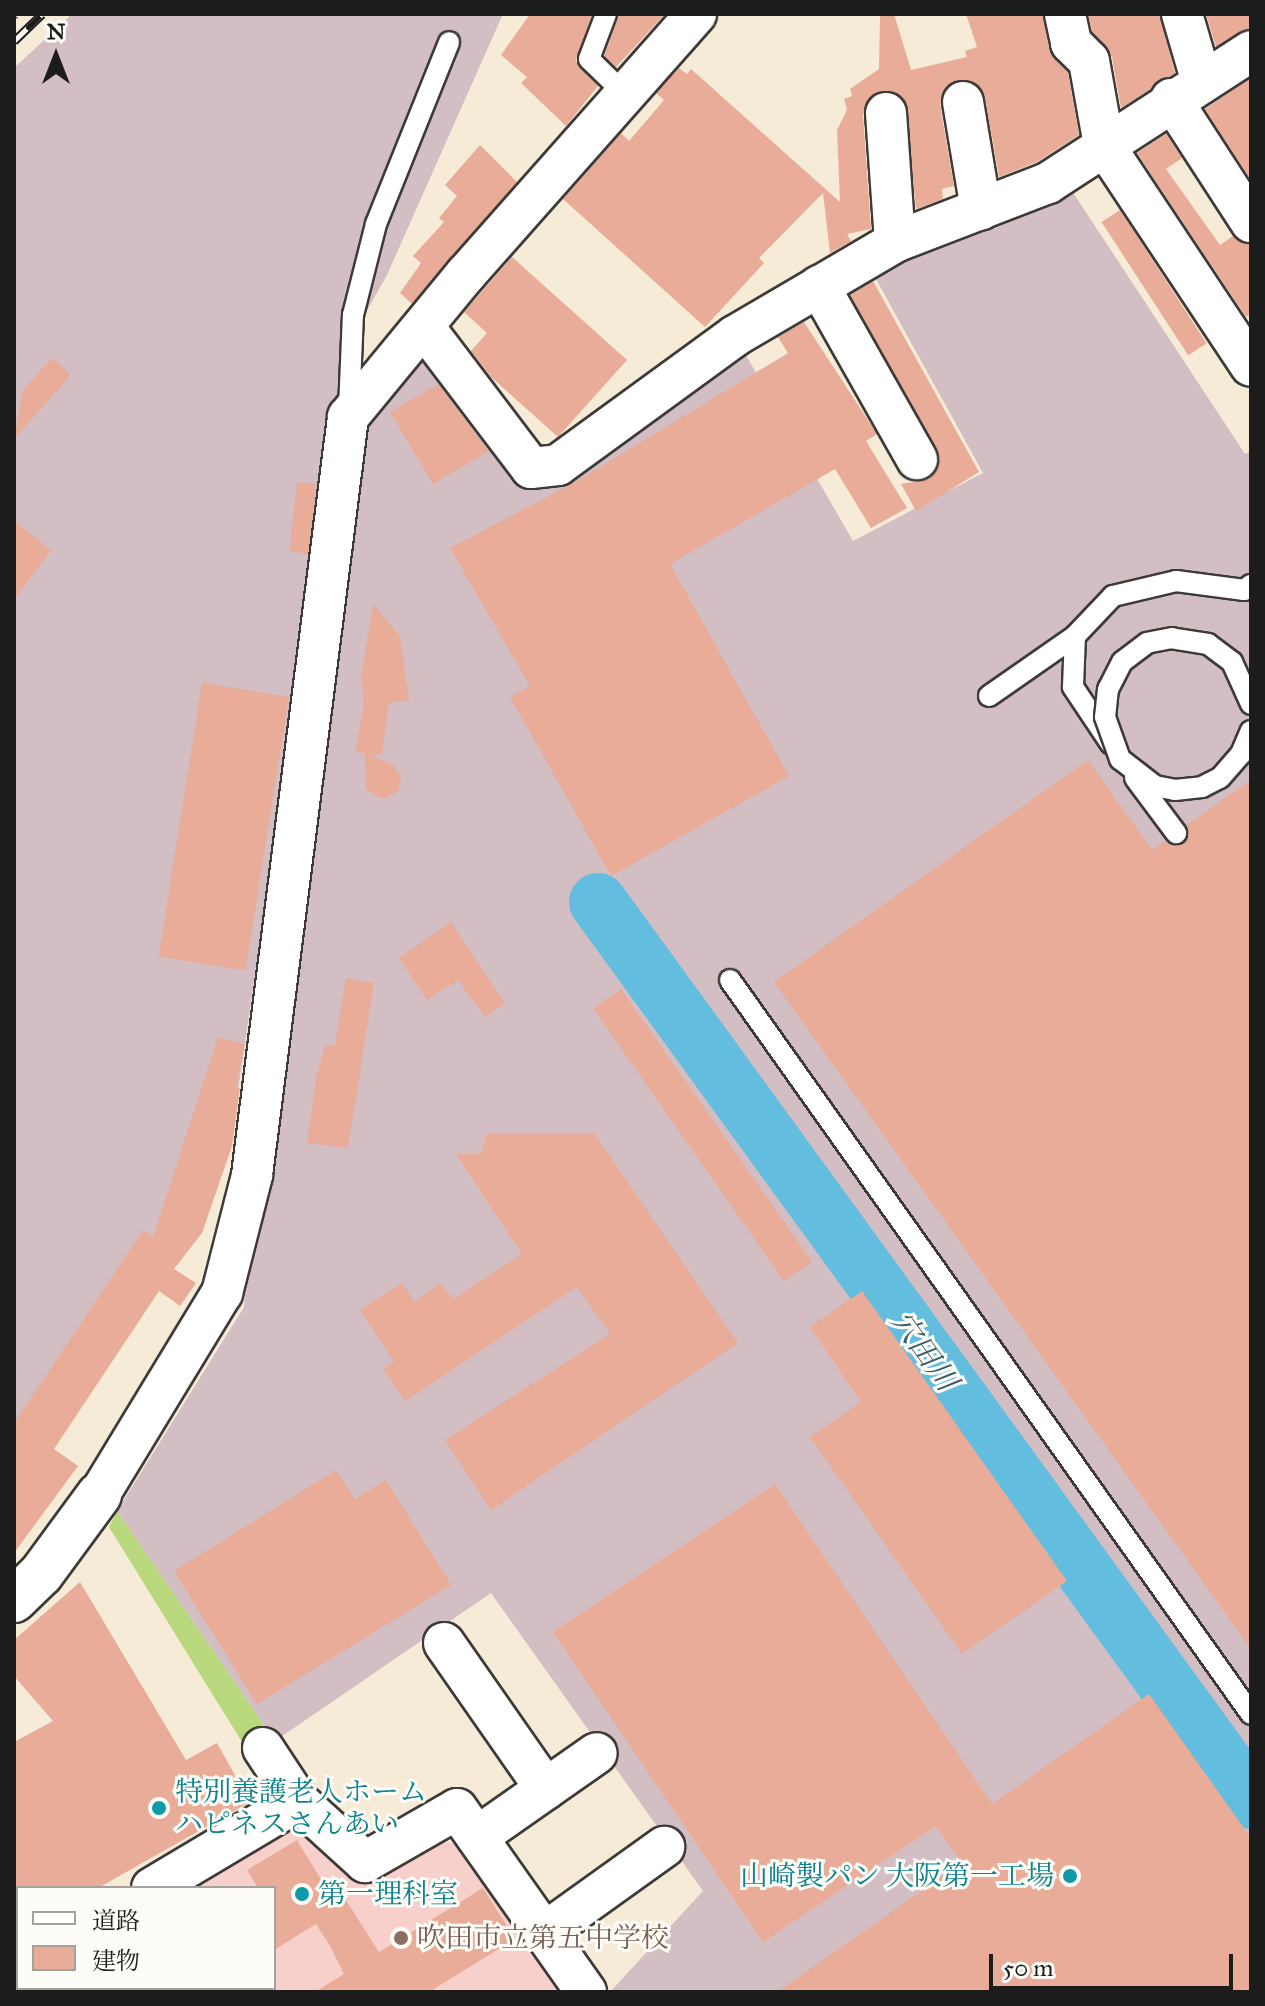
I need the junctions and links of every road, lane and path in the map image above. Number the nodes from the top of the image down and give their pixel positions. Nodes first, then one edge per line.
1 (606, 14) edge
2 (696, 14) edge
3 (1065, 14) edge
4 (1182, 14) edge
5 (449, 42) dead end
6 (1251, 51) edge
7 (1186, 89) junction
8 (625, 94) junction
9 (963, 102) dead end
10 (886, 113) dead end
11 (1104, 145) junction
12 (981, 209) junction
13 (1251, 222) edge
14 (895, 242) junction
15 (819, 286) junction
16 (424, 327) junction
17 (1251, 366) edge
18 (348, 417) junction
19 (899, 447) dead end
20 (1251, 585) edge
21 (1075, 636) junction
22 (989, 696) dead end
23 (1251, 702) edge
24 (1251, 723) edge
25 (1251, 731) edge
26 (1176, 833) dead end
27 (730, 980) dead end
28 (99, 1495) joint
29 (14, 1600) edge
30 (444, 1643) dead end
31 (1251, 1714) edge
32 (263, 1748) dead end
33 (597, 1753) dead end
34 (546, 1789) junction
35 (298, 1801) junction
36 (477, 1837) junction
37 (664, 1847) dead end
38 (155, 1886) edge
39 (544, 1933) junction
40 (586, 1992) edge

1 - 8 lane
2 - 8 street
3 - 11 street
4 - 7 street
5 - 18 lane
6 - 7 street
7 - 11 street
7 - 13 street
8 - 16 street
9 - 12 street
10 - 14 street
11 - 12 street
11 - 17 street
12 - 14 street
14 - 15 street
15 - 16 street
15 - 19 street
16 - 18 street
18 - 28 street
20 - 21 lane
21 - 22 lane
21 - 24 lane, bridge
23 - 25 lane, bridge
23 - 26 lane, bridge
27 - 31 lane
28 - 29 street
30 - 34 street
32 - 35 street
33 - 34 street
34 - 36 street
35 - 36 street
35 - 38 street
36 - 39 street
37 - 39 street
39 - 40 street

